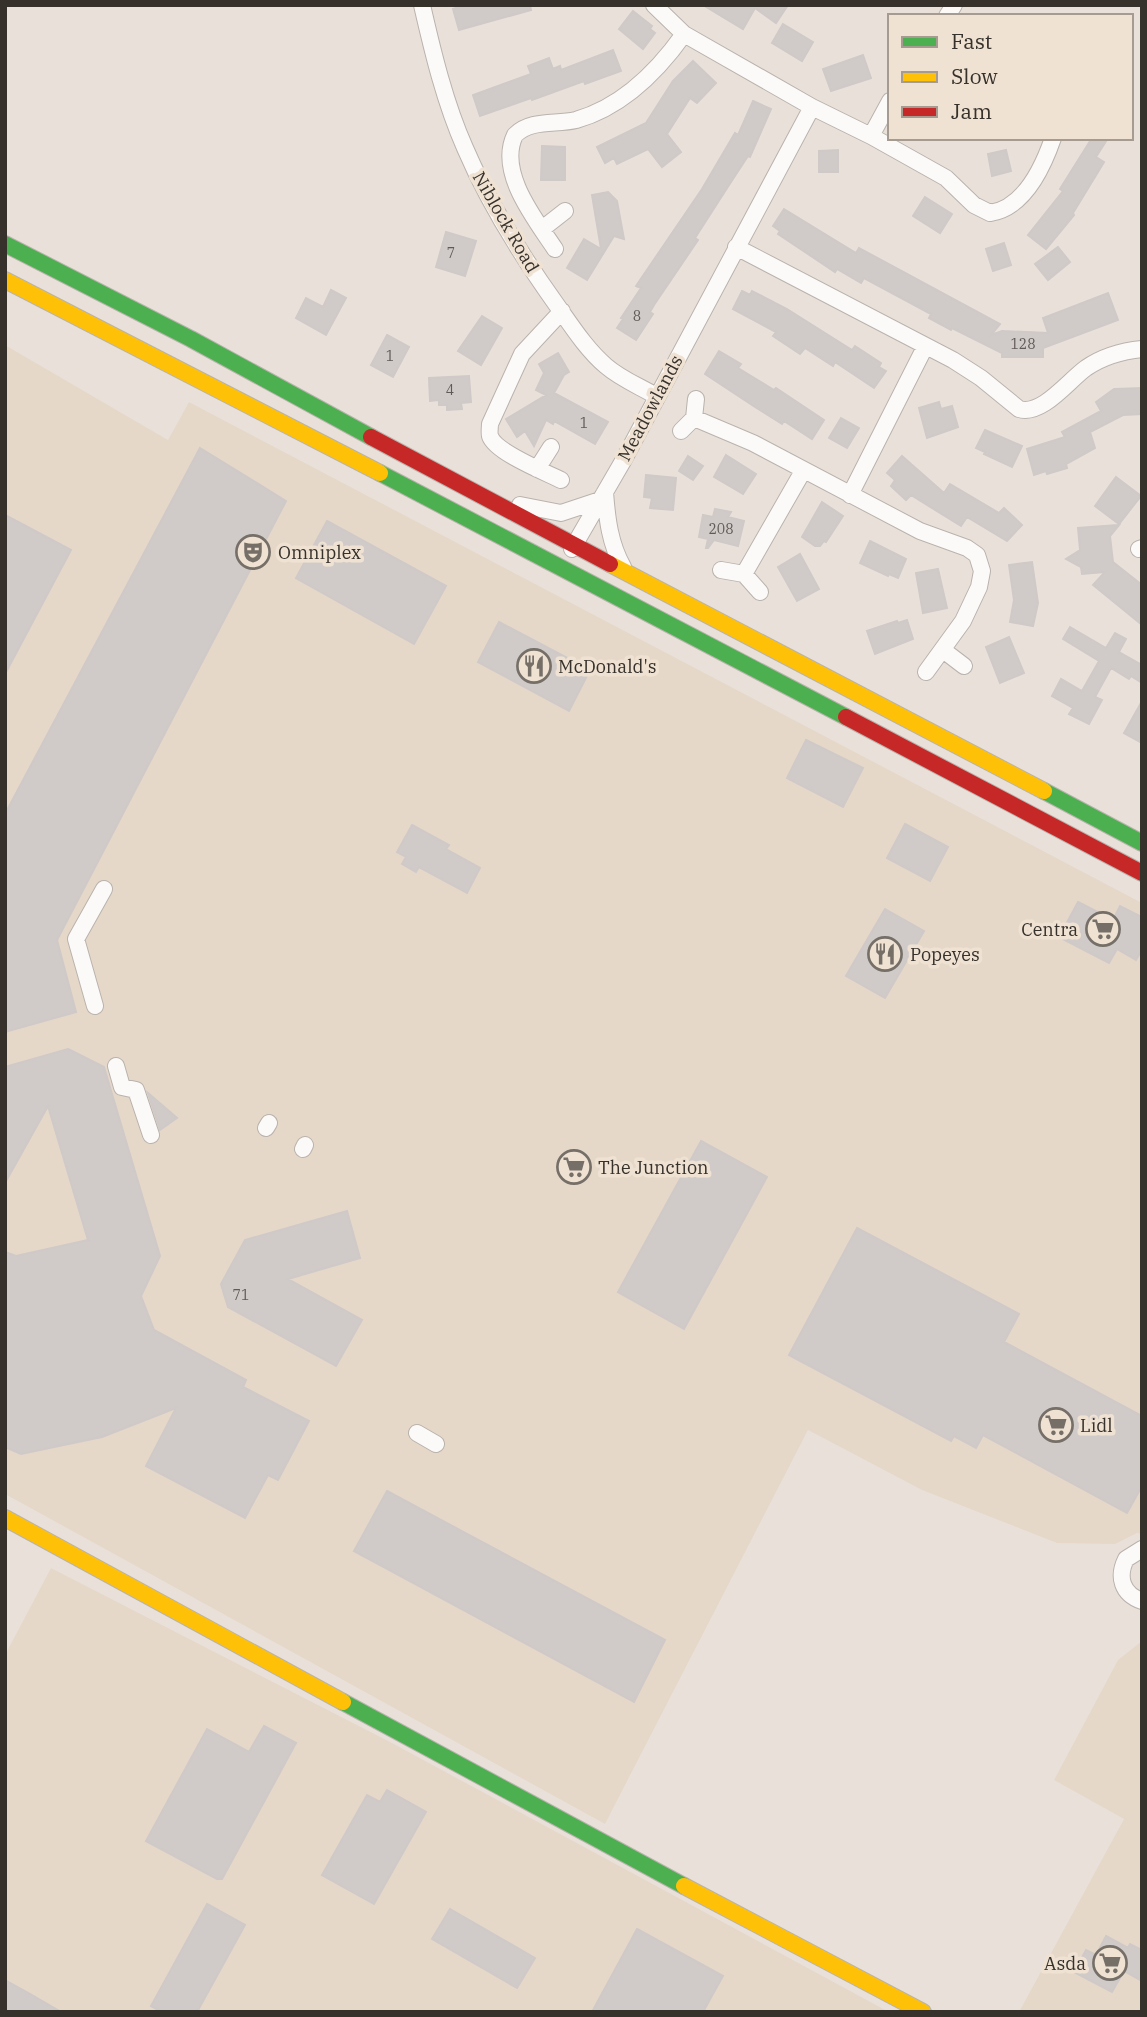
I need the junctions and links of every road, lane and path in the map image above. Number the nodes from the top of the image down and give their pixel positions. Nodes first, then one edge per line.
1 (422, 5) edge
2 (654, 5) edge
3 (684, 34) junction
4 (888, 105) edge
5 (812, 107) junction
6 (871, 136) junction
7 (1052, 140) edge
8 (565, 211) dead end
9 (542, 229) junction
10 (5, 244) edge
11 (736, 247) junction
12 (555, 249) dead end
13 (5, 280) edge
14 (562, 311) junction
15 (925, 347) junction
16 (1142, 349) edge
17 (656, 396) junction
18 (696, 399) dead end
19 (694, 418) junction
20 (681, 431) dead end
21 (551, 446) dead end
22 (537, 469) junction
23 (803, 471) junction
24 (561, 480) dead end
25 (481, 495) junction
26 (850, 495) junction
27 (603, 496) junction
28 (574, 545) junction
29 (562, 567) junction
30 (721, 570) dead end
31 (625, 572) junction
32 (744, 574) junction
33 (760, 592) dead end
34 (943, 650) junction
35 (964, 666) dead end
36 (926, 672) dead end
37 (1142, 843) edge
38 (1142, 873) edge
39 (104, 889) dead end
40 (95, 1006) dead end
41 (116, 1066) dead end
42 (152, 1135) dead end
43 (417, 1433) dead end
44 (436, 1444) dead end
45 (5, 1518) edge
46 (1142, 1549) edge
47 (1142, 1601) edge
48 (923, 2012) edge

1 - 14 street, Niblock Road
2 - 3 street
3 - 5 street
3 - 9 street
4 - 6 street
5 - 6 street
5 - 11 street, Meadowlands
6 - 7 street
8 - 9 street
9 - 12 street
10 - 25 main road
11 - 15 street
11 - 17 street, Meadowlands
13 - 29 main road
14 - 17 street, Niblock Road
14 - 22 street
15 - 16 street
15 - 26 street
17 - 27 street, Meadowlands
18 - 19 street, Meadowlands
19 - 20 street
19 - 23 street
21 - 22 street
22 - 24 street
23 - 26 street
23 - 32 street
25 - 27 street
25 - 28 main road
26 - 34 street
27 - 28 street, Meadowlands
27 - 31 street
28 - 29 street, Meadowlands
28 - 31 main road
29 - 38 main road
30 - 32 street
31 - 37 main road
32 - 33 street
34 - 35 street
34 - 36 street
39 - 40 street
41 - 42 street
43 - 44 street
45 - 48 main road
46 - 47 street

